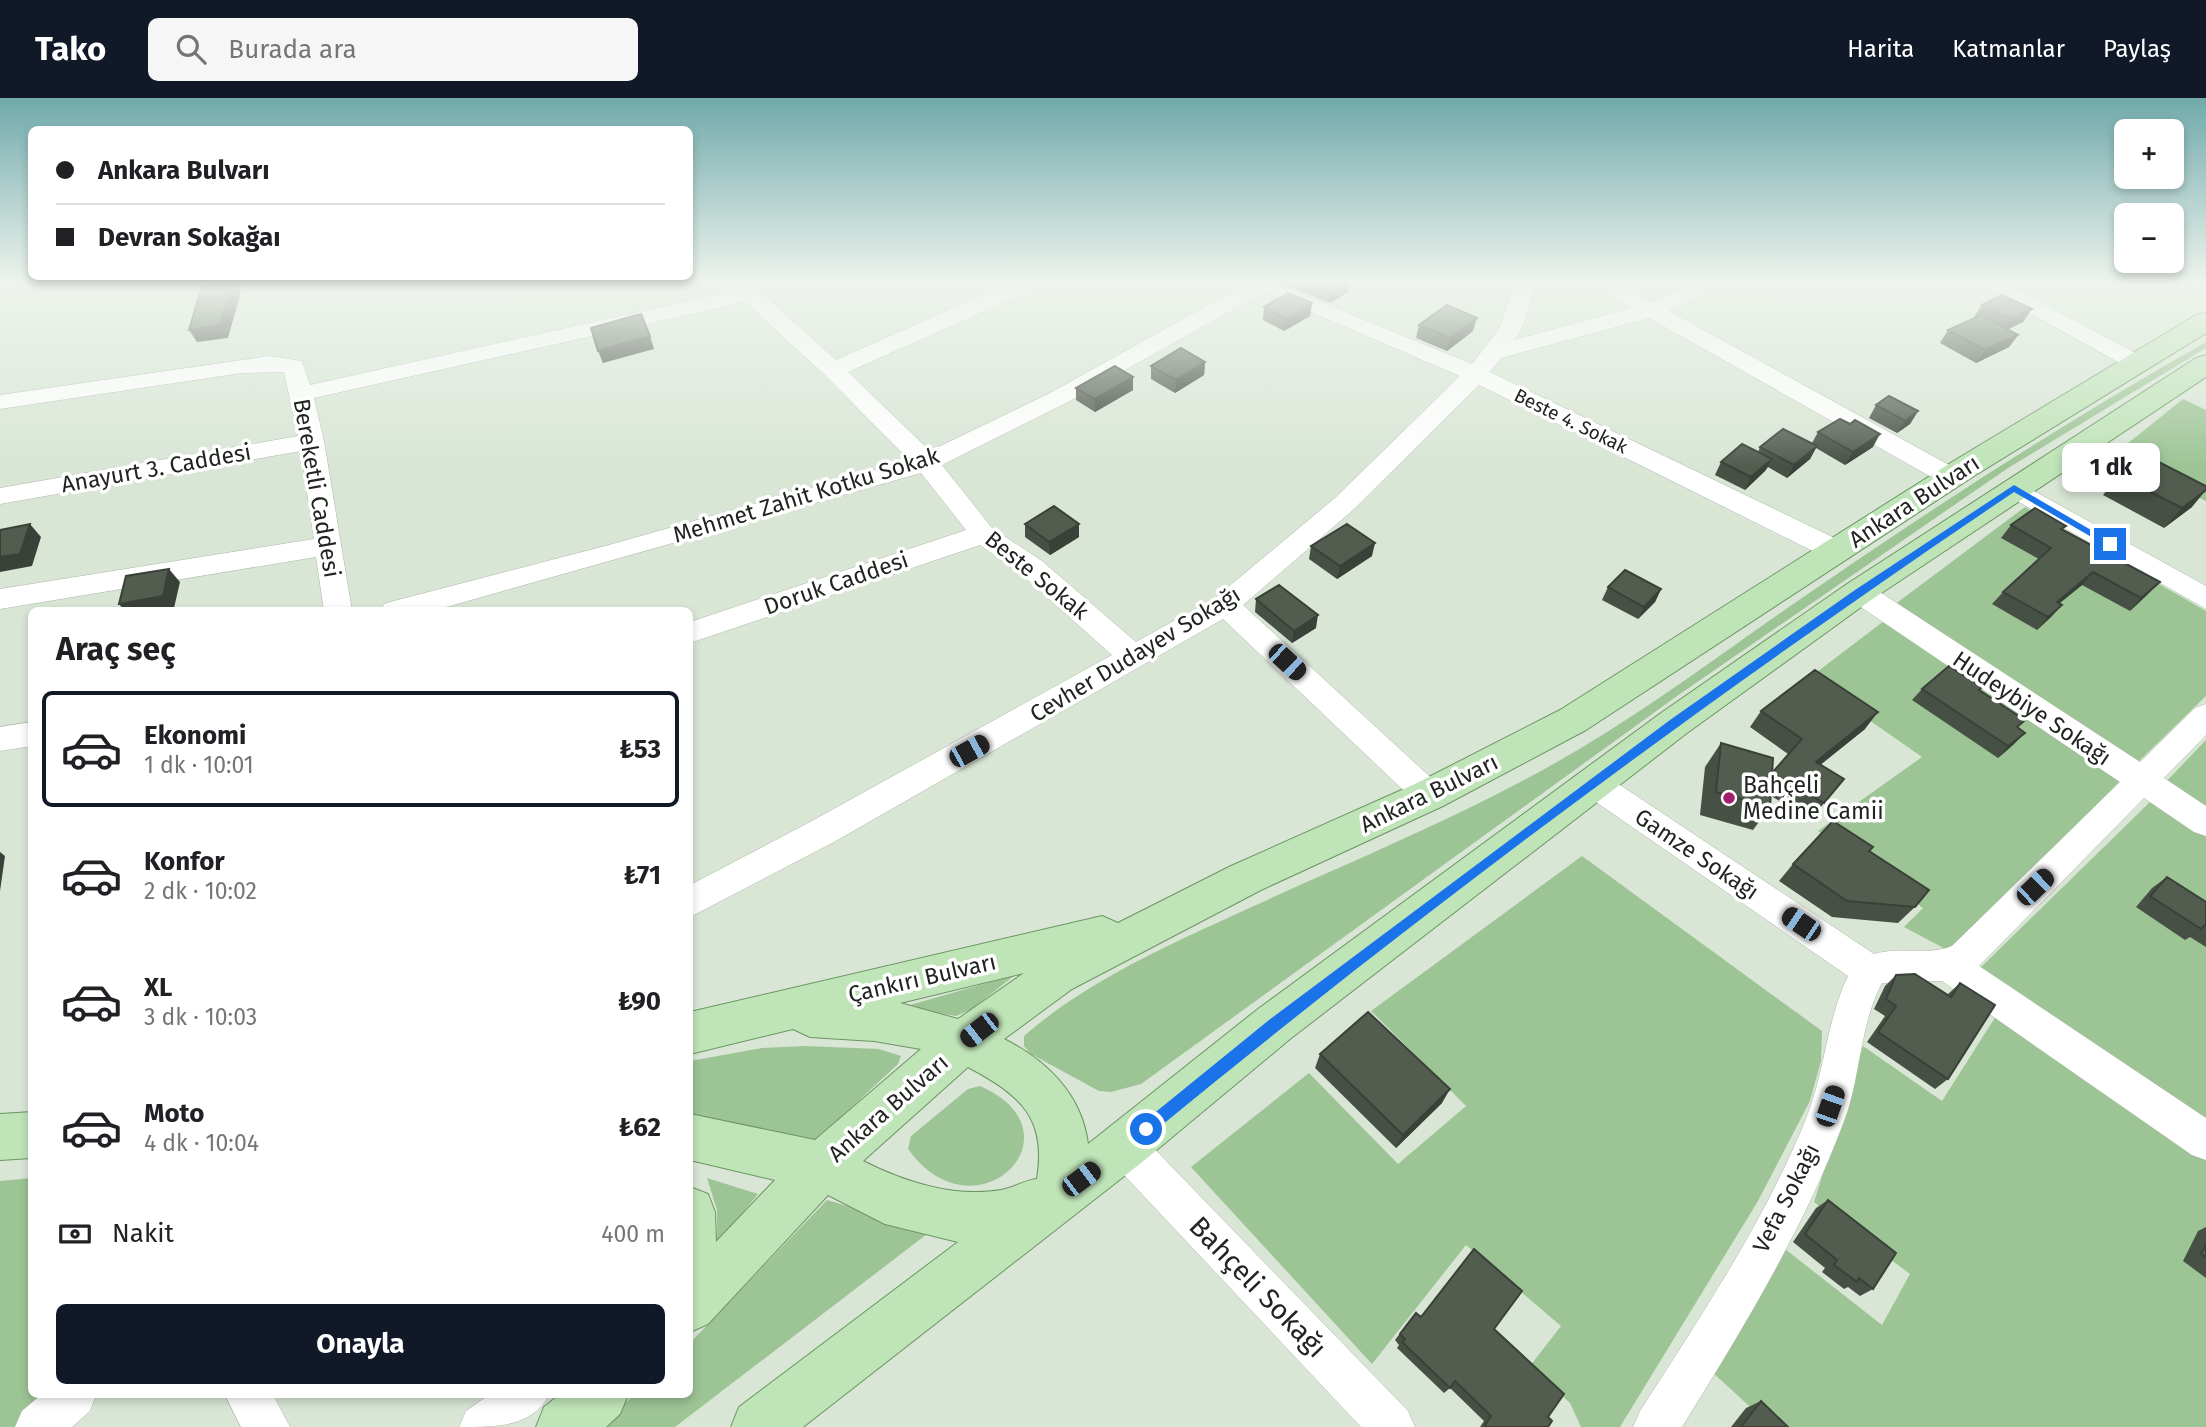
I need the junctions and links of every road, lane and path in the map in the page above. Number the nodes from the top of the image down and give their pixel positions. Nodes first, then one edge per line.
1 (514, 343) edge
2 (803, 343) edge
3 (894, 343) edge
4 (1157, 343) edge
5 (1404, 343) edge
6 (1501, 343) edge
7 (1528, 343) edge
8 (1710, 343) edge
9 (2099, 343) edge
10 (2168, 343) edge
11 (1495, 352) junction
12 (2135, 362) junction
13 (2206, 364) edge
14 (833, 370) junction
15 (1476, 374) junction
16 (302, 394) junction
17 (0, 402) edge
18 (312, 441) junction
19 (927, 463) junction
20 (1951, 477) junction
21 (2014, 488) junction
22 (0, 496) edge
23 (983, 534) junction
24 (329, 546) junction
25 (1836, 551) junction
26 (1859, 592) junction
27 (0, 599) edge
28 (2206, 599) edge
29 (1226, 605) junction
30 (337, 607) edge
31 (409, 607) edge
32 (693, 632) edge
33 (1135, 658) junction
34 (2206, 716) edge
35 (28, 734) edge
36 (0, 738) edge
37 (2143, 782) junction
38 (1594, 784) junction
39 (1429, 795) junction
40 (2206, 823) edge
41 (693, 900) edge
42 (1155, 922) junction
43 (1949, 966) junction
44 (1870, 971) junction
45 (772, 1013) junction
46 (693, 1032) edge
47 (962, 1043) junction
48 (28, 1135) edge
49 (0, 1137) edge
50 (693, 1138) edge
51 (2206, 1141) edge
52 (1124, 1146) junction
53 (822, 1166) junction
54 (1059, 1195) junction
55 (693, 1302) edge
56 (71, 1398) edge
57 (249, 1398) edge
58 (523, 1398) edge
59 (598, 1398) edge
60 (38, 1427) edge
61 (267, 1427) edge
62 (482, 1427) edge
63 (564, 1427) edge
64 (759, 1427) edge
65 (1392, 1427) edge
66 (1656, 1427) edge

1 - 16 street
2 - 14 street, Beste Sokak
3 - 14 street
4 - 19 street, Mehmet Zahit Kotku Sokak
5 - 15 street, Beste 4. Sokak
6 - 11 street, Cevher Dudayev Sokağı
7 - 11 street
8 - 20 street
9 - 12 street
10 - 12 main road, Ankara Bulvarı
11 - 15 street, Cevher Dudayev Sokağı
12 - 20 main road, Ankara Bulvarı
13 - 21 main road, Ankara Bulvarı
14 - 19 street, Beste Sokak
15 - 25 street, Beste 4. Sokak
15 - 29 street, Cevher Dudayev Sokağı
16 - 17 street, Bereketli Caddesi
16 - 18 street, Bereketli Caddesi
18 - 22 street, Anayurt 3. Caddesi
18 - 24 street, Bereketli Caddesi
19 - 23 street, Beste Sokak
19 - 31 street, Mehmet Zahit Kotku Sokak
20 - 25 main road, Ankara Bulvarı
21 - 26 main road, Ankara Bulvarı
21 - 28 street
23 - 32 street, Doruk Caddesi
23 - 33 street, Beste Sokak
24 - 27 street
24 - 30 street, Bereketli Caddesi
25 - 39 main road, Ankara Bulvarı
26 - 37 street, Hudeybiye Sokağı
26 - 38 main road, Ankara Bulvarı
29 - 33 street, Cevher Dudayev Sokağı
29 - 39 street
33 - 41 street, Cevher Dudayev Sokağı
34 - 37 street
35 - 36 street
37 - 40 street, Hudeybiye Sokağı
37 - 43 street
38 - 44 street, Gamze Sokağı
38 - 52 main road, Ankara Bulvarı
39 - 42 main road, Ankara Bulvarı
42 - 45 main road, Çankırı Bulvarı
42 - 47 main road, Ankara Bulvarı
43 - 44 street
43 - 51 street
44 - 66 street, Vefa Sokağı
45 - 46 main road, Çankırı Bulvarı
45 - 47 main road
47 - 53 main road, Ankara Bulvarı
47 - 54 main road
48 - 49 main road
50 - 53 main road
52 - 54 main road, Ankara Bulvarı
52 - 65 street, Bahçeli Sokağı
53 - 54 main road
53 - 55 main road, Ankara Bulvarı
54 - 64 main road, Ankara Bulvarı
56 - 60 street
57 - 61 street
58 - 62 street
59 - 63 main road

